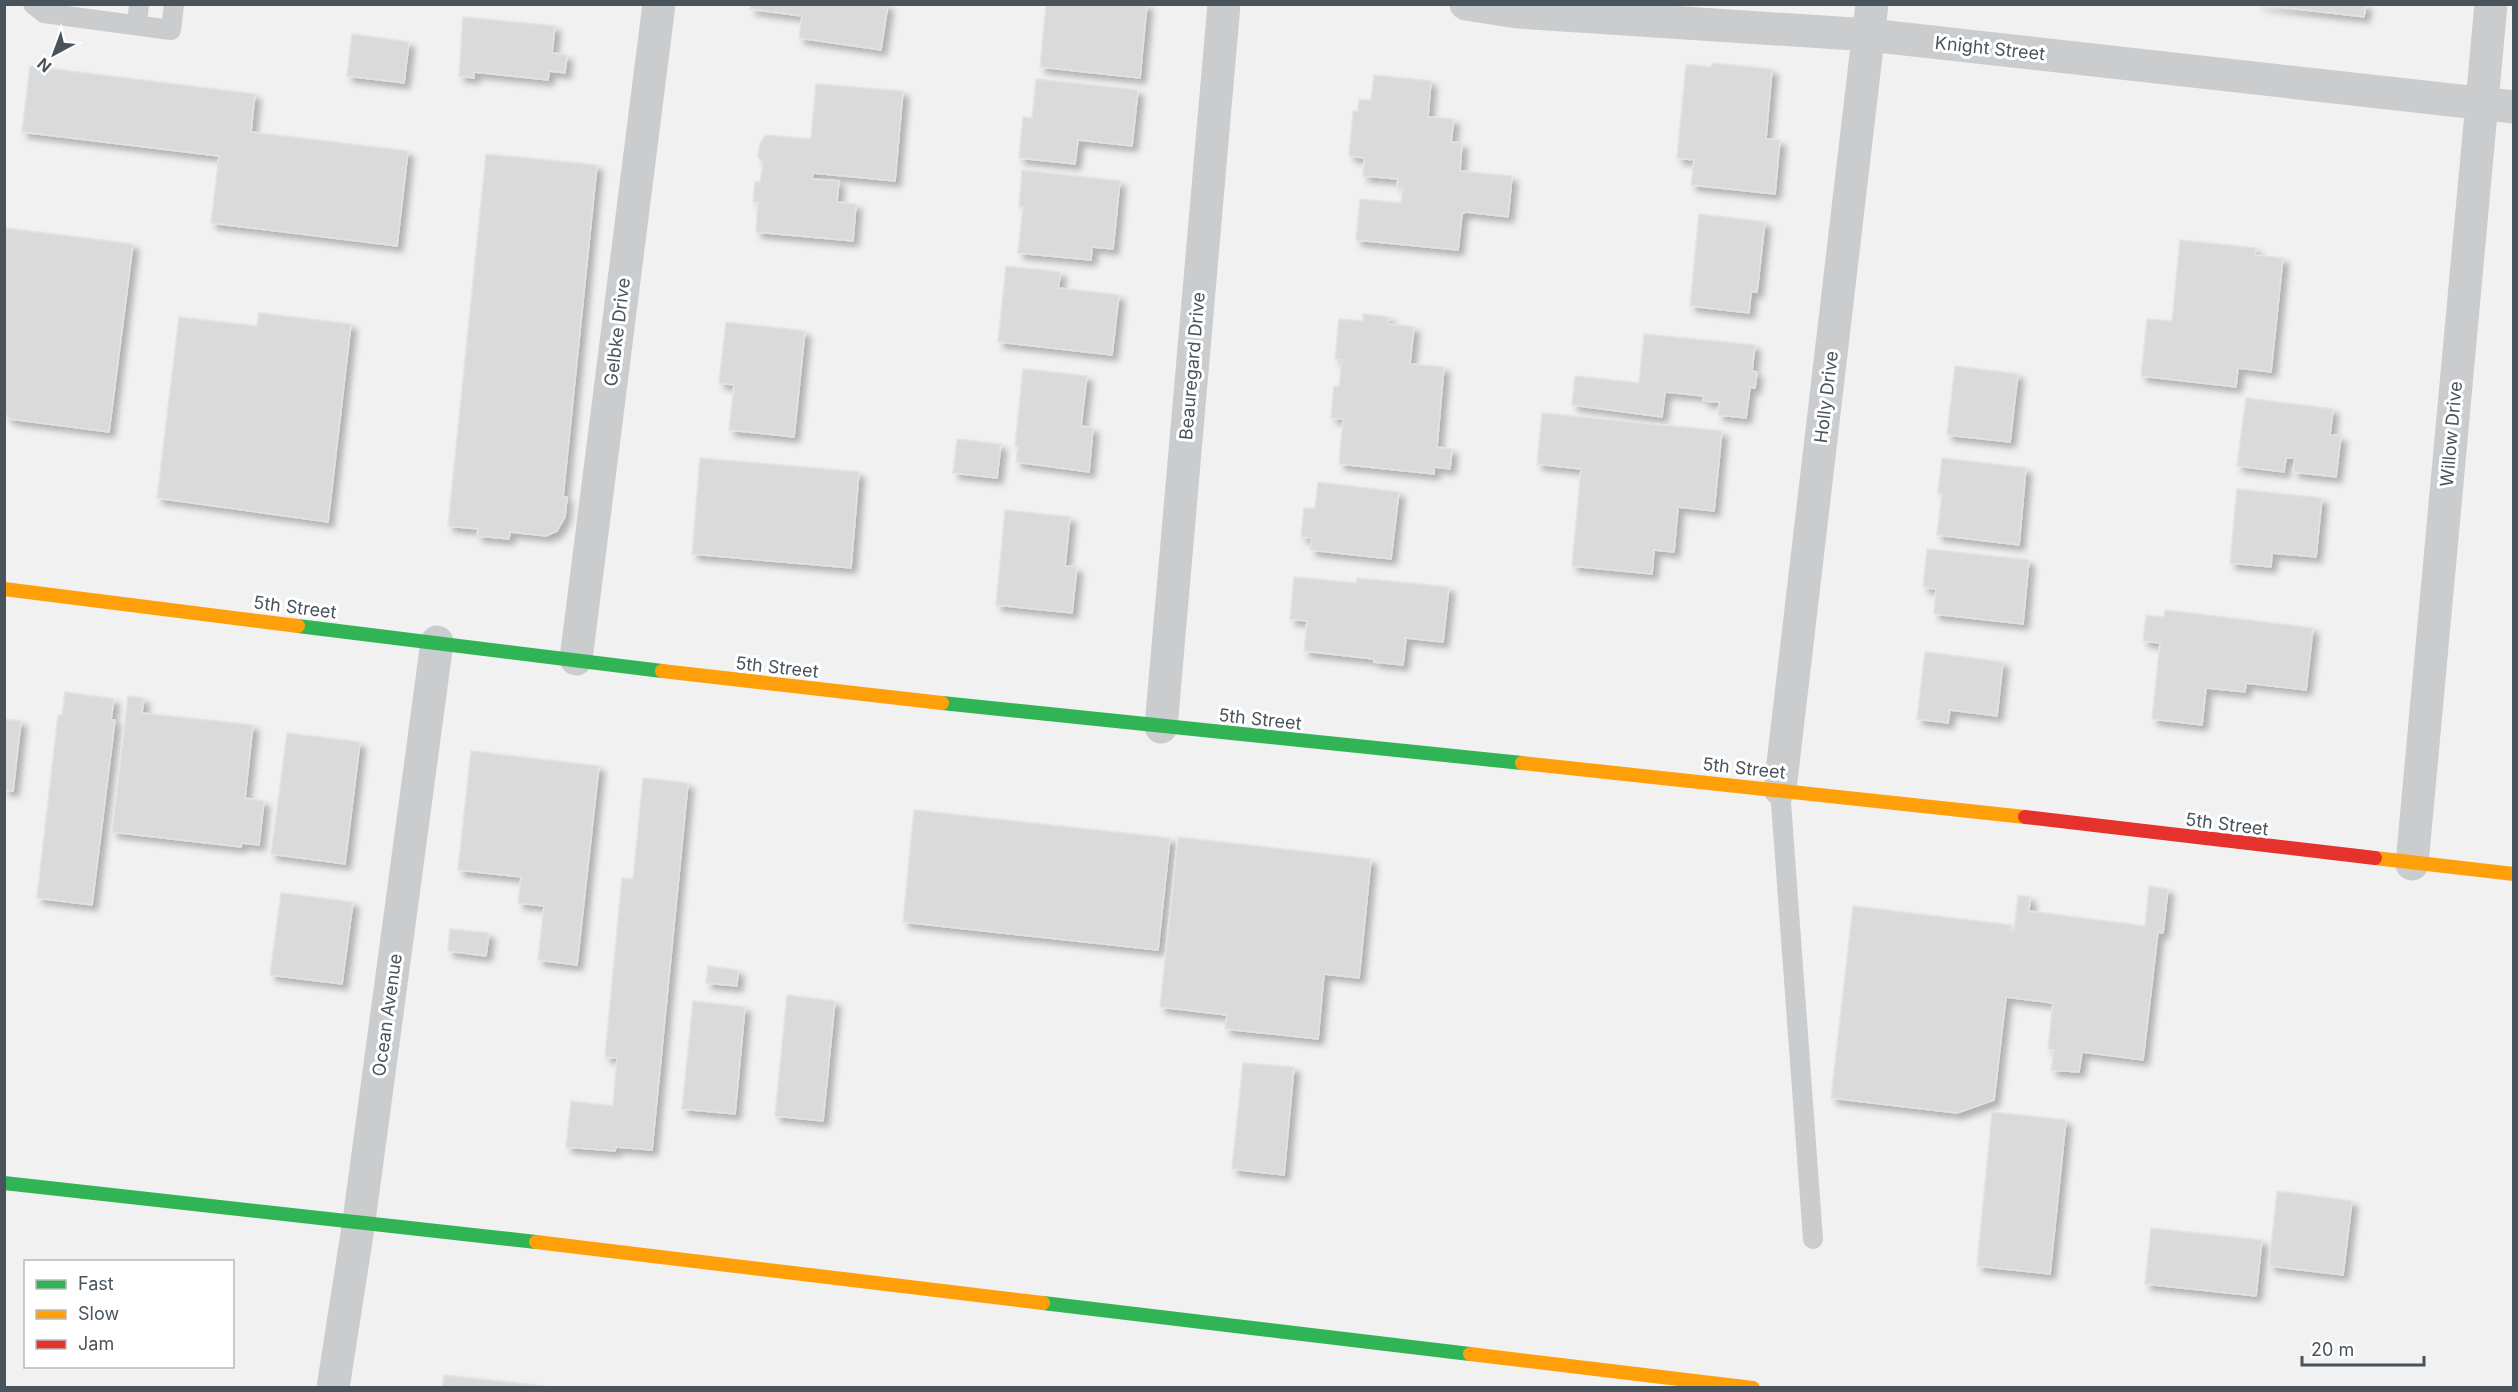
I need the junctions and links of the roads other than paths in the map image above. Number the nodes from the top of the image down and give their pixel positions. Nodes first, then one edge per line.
1 (139, 4) edge
2 (174, 4) edge
3 (659, 4) edge
4 (1224, 4) edge
5 (1466, 4) edge
6 (2491, 4) edge
7 (40, 7) edge
8 (76, 11) edge
9 (108, 13) edge
10 (1870, 20) edge
11 (136, 25) junction
12 (2482, 104) junction
13 (2514, 107) edge
14 (4, 589) edge
15 (437, 642) junction
16 (576, 659) junction
17 (1161, 727) junction
18 (1780, 789) junction
19 (2412, 864) junction
20 (2514, 874) edge
21 (4, 1183) edge
22 (359, 1221) junction
23 (1813, 1239) dead end
24 (333, 1388) edge
25 (1753, 1388) edge

1 - 11 lane
2 - 11 lane
3 - 16 street, Gelbke Drive
4 - 17 street, Beauregard Drive
5 - 10 street, Knight Street
6 - 12 street, Willow Drive
7 - 8 lane
8 - 9 lane
9 - 11 lane
10 - 12 street, Knight Street
10 - 18 street, Holly Drive
12 - 13 street, Knight Street
12 - 19 street, Willow Drive
14 - 15 main road, 5th Street
15 - 16 main road, 5th Street
15 - 22 street, Ocean Avenue
16 - 17 main road, 5th Street
17 - 18 main road, 5th Street
18 - 19 main road, 5th Street
18 - 23 lane
19 - 20 main road, 5th Street
21 - 22 main road
22 - 24 street, Ocean Avenue
22 - 25 main road

